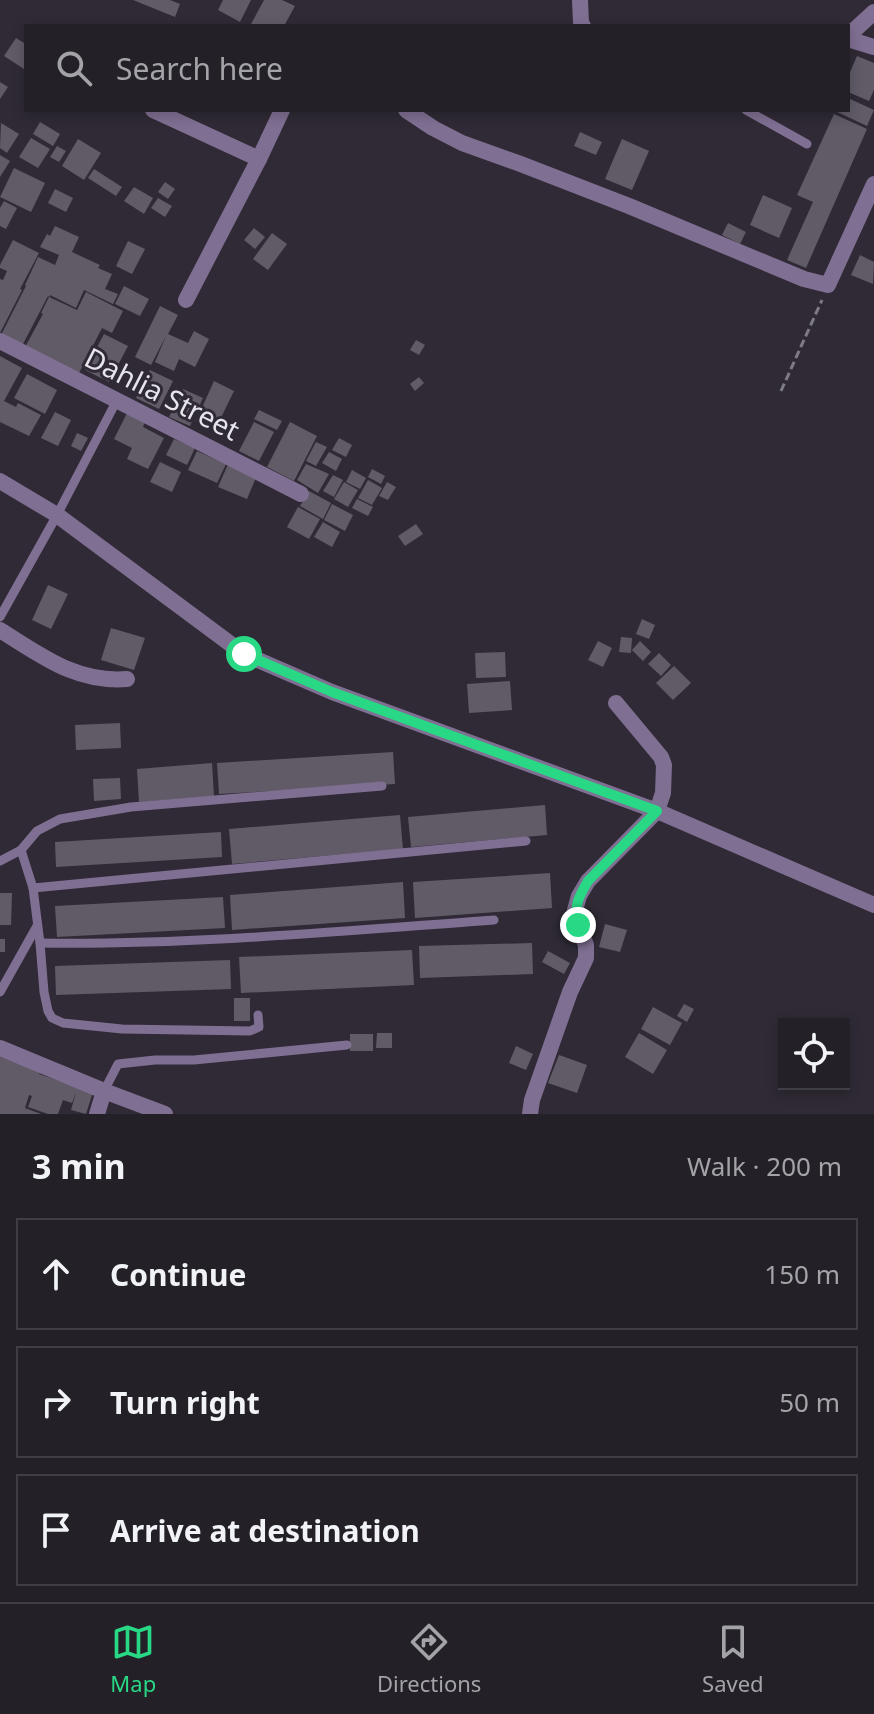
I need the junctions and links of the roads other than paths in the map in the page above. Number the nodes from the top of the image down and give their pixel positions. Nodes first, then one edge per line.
1 (580, 0) edge
2 (874, 12) edge
3 (582, 24) edge
4 (850, 36) edge
5 (850, 39) edge
6 (874, 47) edge
7 (157, 112) edge
8 (281, 112) edge
9 (409, 112) edge
10 (750, 112) edge
11 (807, 144) dead end
12 (259, 159) junction
13 (874, 184) edge
14 (186, 300) dead end
15 (0, 341) edge
16 (117, 400) junction
17 (0, 481) edge
18 (301, 494) dead end
19 (57, 515) junction
20 (0, 617) edge
21 (0, 630) edge
22 (127, 679) dead end
23 (616, 703) dead end
24 (382, 786) dead end
25 (657, 811) junction
26 (526, 841) dead end
27 (21, 850) junction
28 (0, 861) edge
29 (33, 888) junction
30 (874, 905) edge
31 (494, 920) dead end
32 (37, 926) junction
33 (40, 943) junction
34 (0, 992) edge
35 (258, 1015) dead end
36 (347, 1045) dead end
37 (0, 1048) edge
38 (104, 1091) junction
39 (97, 1114) edge
40 (165, 1114) edge
41 (530, 1114) edge

1 - 3 street
2 - 4 street
5 - 6 street
7 - 12 street
8 - 12 street
9 - 13 street
10 - 11 lane
12 - 14 street
15 - 16 street, Dahlia Street
16 - 18 street, Dahlia Street
16 - 19 lane
17 - 19 street
19 - 20 lane
19 - 25 street
21 - 22 street
23 - 25 street
24 - 27 lane
25 - 30 street
25 - 41 street
26 - 29 lane
27 - 28 lane
27 - 29 lane
29 - 32 lane
31 - 33 lane
32 - 33 lane
32 - 34 lane
33 - 35 lane
36 - 38 lane
37 - 38 street
38 - 39 street
38 - 40 street

